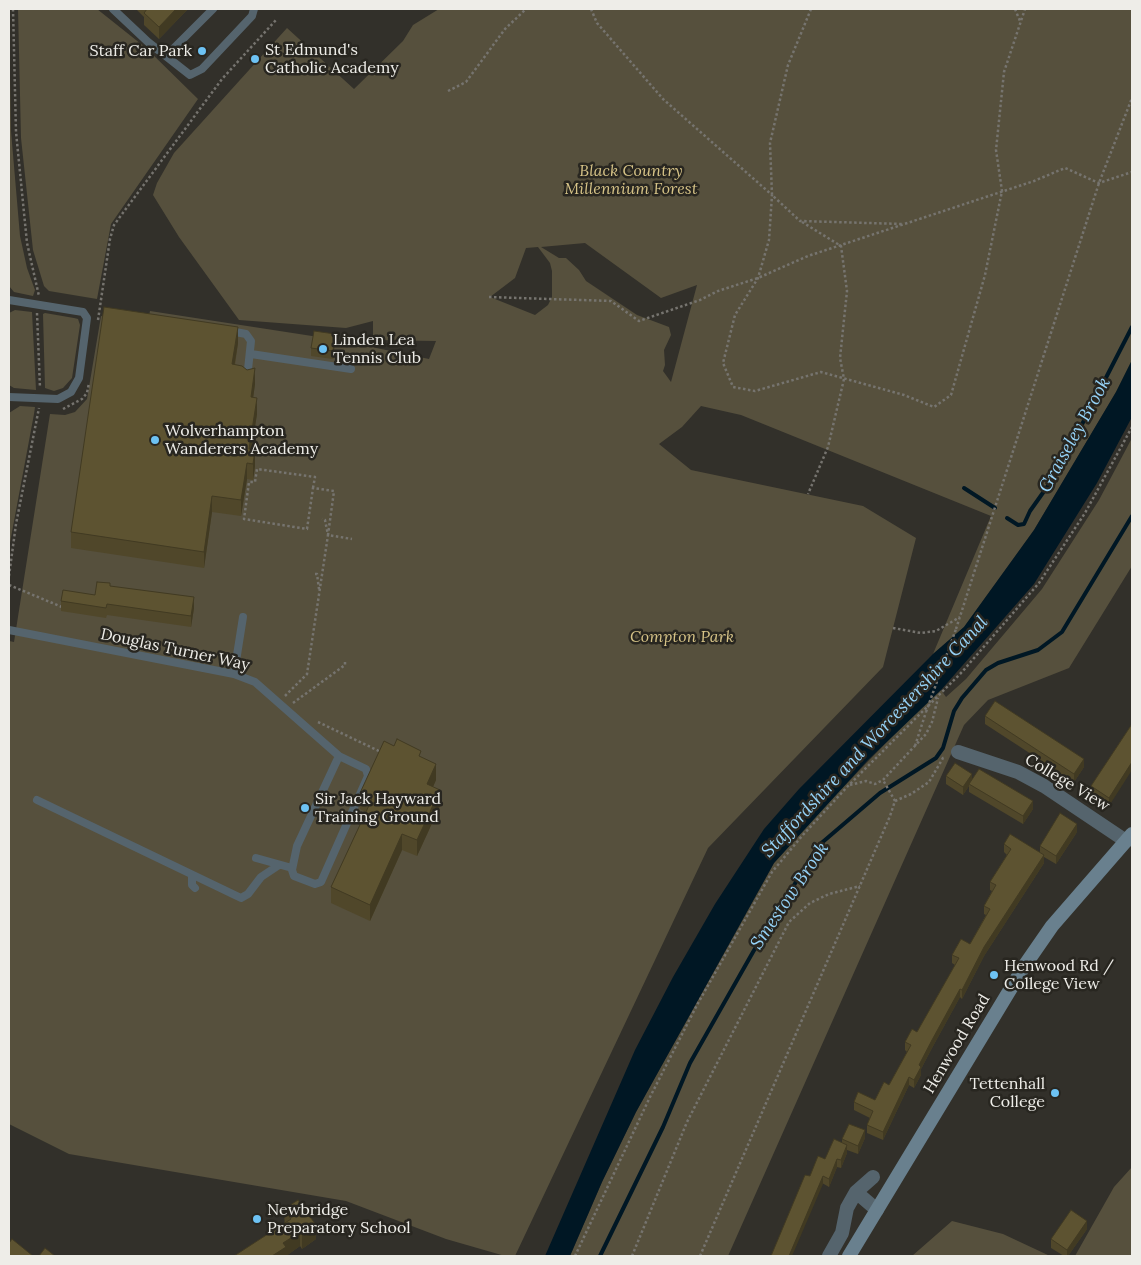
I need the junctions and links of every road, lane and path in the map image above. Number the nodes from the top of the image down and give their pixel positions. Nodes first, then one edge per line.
1 (13, 9) edge
2 (113, 9) edge
3 (213, 9) edge
4 (254, 9) edge
5 (526, 9) edge
6 (591, 9) edge
7 (1015, 9) edge
8 (1025, 9) edge
9 (809, 10) edge
10 (276, 20) dead end
11 (1021, 23) junction
12 (167, 55) junction
13 (448, 91) dead end
14 (1132, 98) edge
15 (1132, 172) edge
16 (1099, 183) junction
17 (1002, 191) junction
18 (772, 195) junction
19 (800, 222) junction
20 (904, 224) junction
21 (841, 246) junction
22 (758, 278) junction
23 (40, 292) dead end
24 (489, 297) dead end
25 (9, 300) edge
26 (100, 311) dead end
27 (37, 315) dead end
28 (216, 329) edge
29 (251, 354) junction
30 (351, 369) dead end
31 (844, 379) junction
32 (247, 380) edge
33 (40, 391) dead end
34 (9, 397) edge
35 (39, 419) dead end
36 (1132, 427) edge
37 (313, 488) junction
38 (808, 494) dead end
39 (322, 519) dead end
40 (328, 535) junction
41 (352, 539) dead end
42 (315, 574) dead end
43 (9, 576) edge
44 (9, 585) edge
45 (319, 593) junction
46 (62, 607) edge
47 (961, 616) junction
48 (242, 617) dead end
49 (893, 628) dead end
50 (9, 630) edge
51 (345, 661) dead end
52 (234, 674) junction
53 (938, 696) junction
54 (284, 697) dead end
55 (292, 704) dead end
56 (314, 721) dead end
57 (914, 748) junction
58 (383, 752) edge
59 (958, 752) joint
60 (339, 756) junction
61 (883, 780) junction
62 (848, 786) junction
63 (36, 800) dead end
64 (895, 801) junction
65 (1129, 837) edge
66 (256, 858) dead end
67 (280, 865) junction
68 (292, 868) junction
69 (192, 875) junction
70 (860, 886) junction
71 (195, 888) dead end
72 (873, 1177) dead end
73 (856, 1192) junction
74 (877, 1210) junction
75 (575, 1256) edge
76 (632, 1256) edge
77 (700, 1256) edge
78 (829, 1256) edge
79 (849, 1256) edge

1 - 23 path
2 - 12 lane
3 - 12 lane
4 - 12 lane
5 - 13 path
6 - 18 path
7 - 11 path
8 - 11 path
9 - 18 path
10 - 26 path
11 - 17 path
14 - 16 path
15 - 16 path
16 - 17 path
16 - 47 path
17 - 20 path
17 - 31 path
18 - 19 path
18 - 22 path
19 - 20 path
19 - 21 path
20 - 21 path
21 - 22 path
21 - 31 path
22 - 24 path
22 - 31 path
25 - 34 lane
27 - 33 path
28 - 29 lane
29 - 30 lane
29 - 32 lane
31 - 38 path
35 - 43 path
36 - 53 path
37 - 37 path
37 - 40 path
39 - 40 path
40 - 41 path
40 - 45 path
42 - 45 path
44 - 46 path
45 - 54 path
47 - 49 path
47 - 57 path, bridge
48 - 52 lane
50 - 52 lane, Douglas Turner Way
51 - 55 path
52 - 60 lane, Douglas Turner Way
53 - 57 path
53 - 62 path
56 - 58 path
57 - 61 path
59 - 64 path
59 - 65 street, College View
60 - 68 lane
60 - 68 lane, Douglas Turner Way
61 - 62 path
61 - 64 path
62 - 75 path
63 - 69 lane
64 - 70 path
65 - 74 main road, Henwood Road
66 - 67 lane
67 - 68 lane
67 - 69 lane
69 - 71 lane
70 - 76 path
70 - 77 path
72 - 73 street
73 - 74 street
73 - 78 street
74 - 79 main road, Henwood Road

